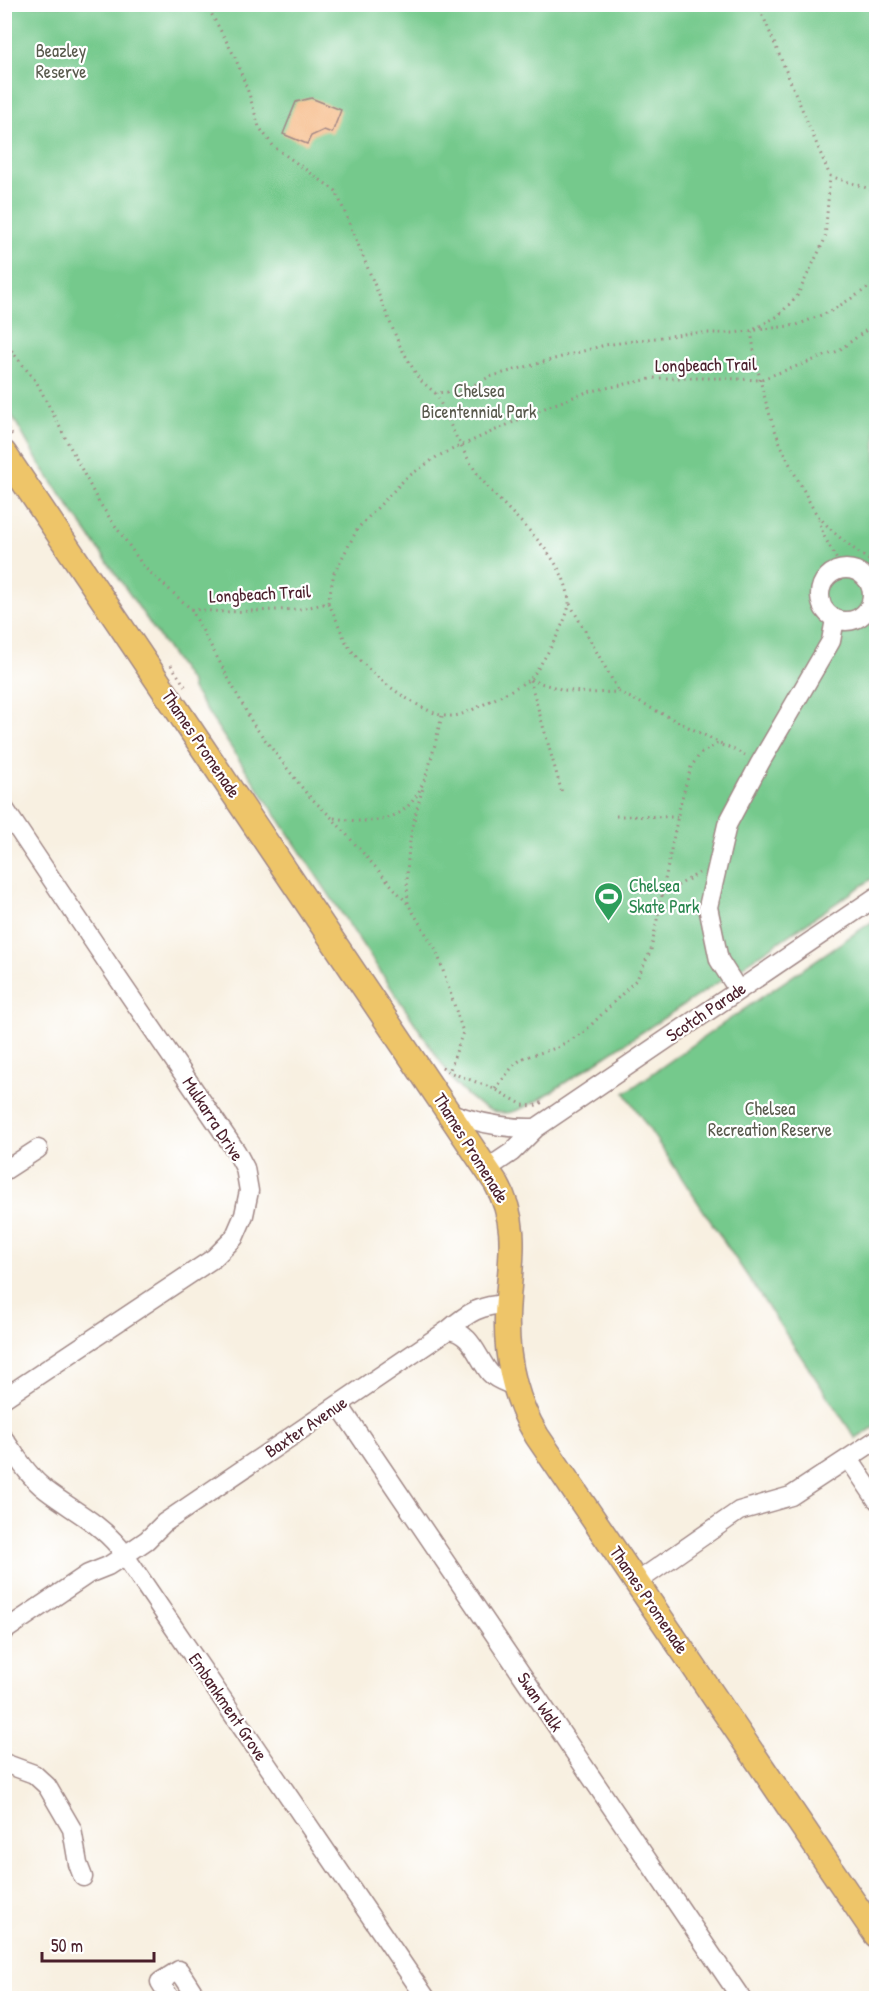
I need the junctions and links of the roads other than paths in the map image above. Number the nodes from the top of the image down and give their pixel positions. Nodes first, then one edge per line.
1 (11, 448) edge
2 (835, 619) junction
3 (4, 808) edge
4 (876, 897) edge
5 (738, 990) junction
6 (450, 1113) junction
7 (536, 1128) junction
8 (38, 1149) dead end
9 (484, 1164) junction
10 (4, 1171) edge
11 (508, 1310) junction
12 (448, 1330) junction
13 (516, 1387) junction
14 (4, 1398) edge
15 (339, 1405) junction
16 (4, 1439) edge
17 (876, 1440) edge
18 (849, 1459) junction
19 (876, 1499) edge
20 (122, 1551) junction
21 (637, 1582) junction
22 (4, 1631) edge
23 (4, 1763) edge
24 (83, 1878) dead end
25 (876, 1935) edge
26 (193, 1997) edge
27 (170, 1998) edge
28 (426, 1998) edge
29 (741, 1998) edge

1 - 6 main road, Thames Promenade
2 - 2 street
2 - 5 street
3 - 14 street, Mulkarra Drive
4 - 5 street, Scotch Parade
5 - 7 street, Scotch Parade
6 - 7 street
6 - 9 main road, Thames Promenade
7 - 9 street, Scotch Parade
8 - 10 street
9 - 11 main road, Thames Promenade
11 - 12 street, Baxter Avenue
11 - 13 main road, Thames Promenade
12 - 13 street
12 - 15 street, Baxter Avenue
13 - 21 main road, Thames Promenade
15 - 20 street, Baxter Avenue
15 - 29 street, Swan Walk
16 - 20 street, Embankment Grove
17 - 18 street
18 - 19 street
18 - 21 street
20 - 22 street, Baxter Avenue
20 - 28 street, Embankment Grove
21 - 25 main road, Thames Promenade
23 - 24 street
26 - 27 street

